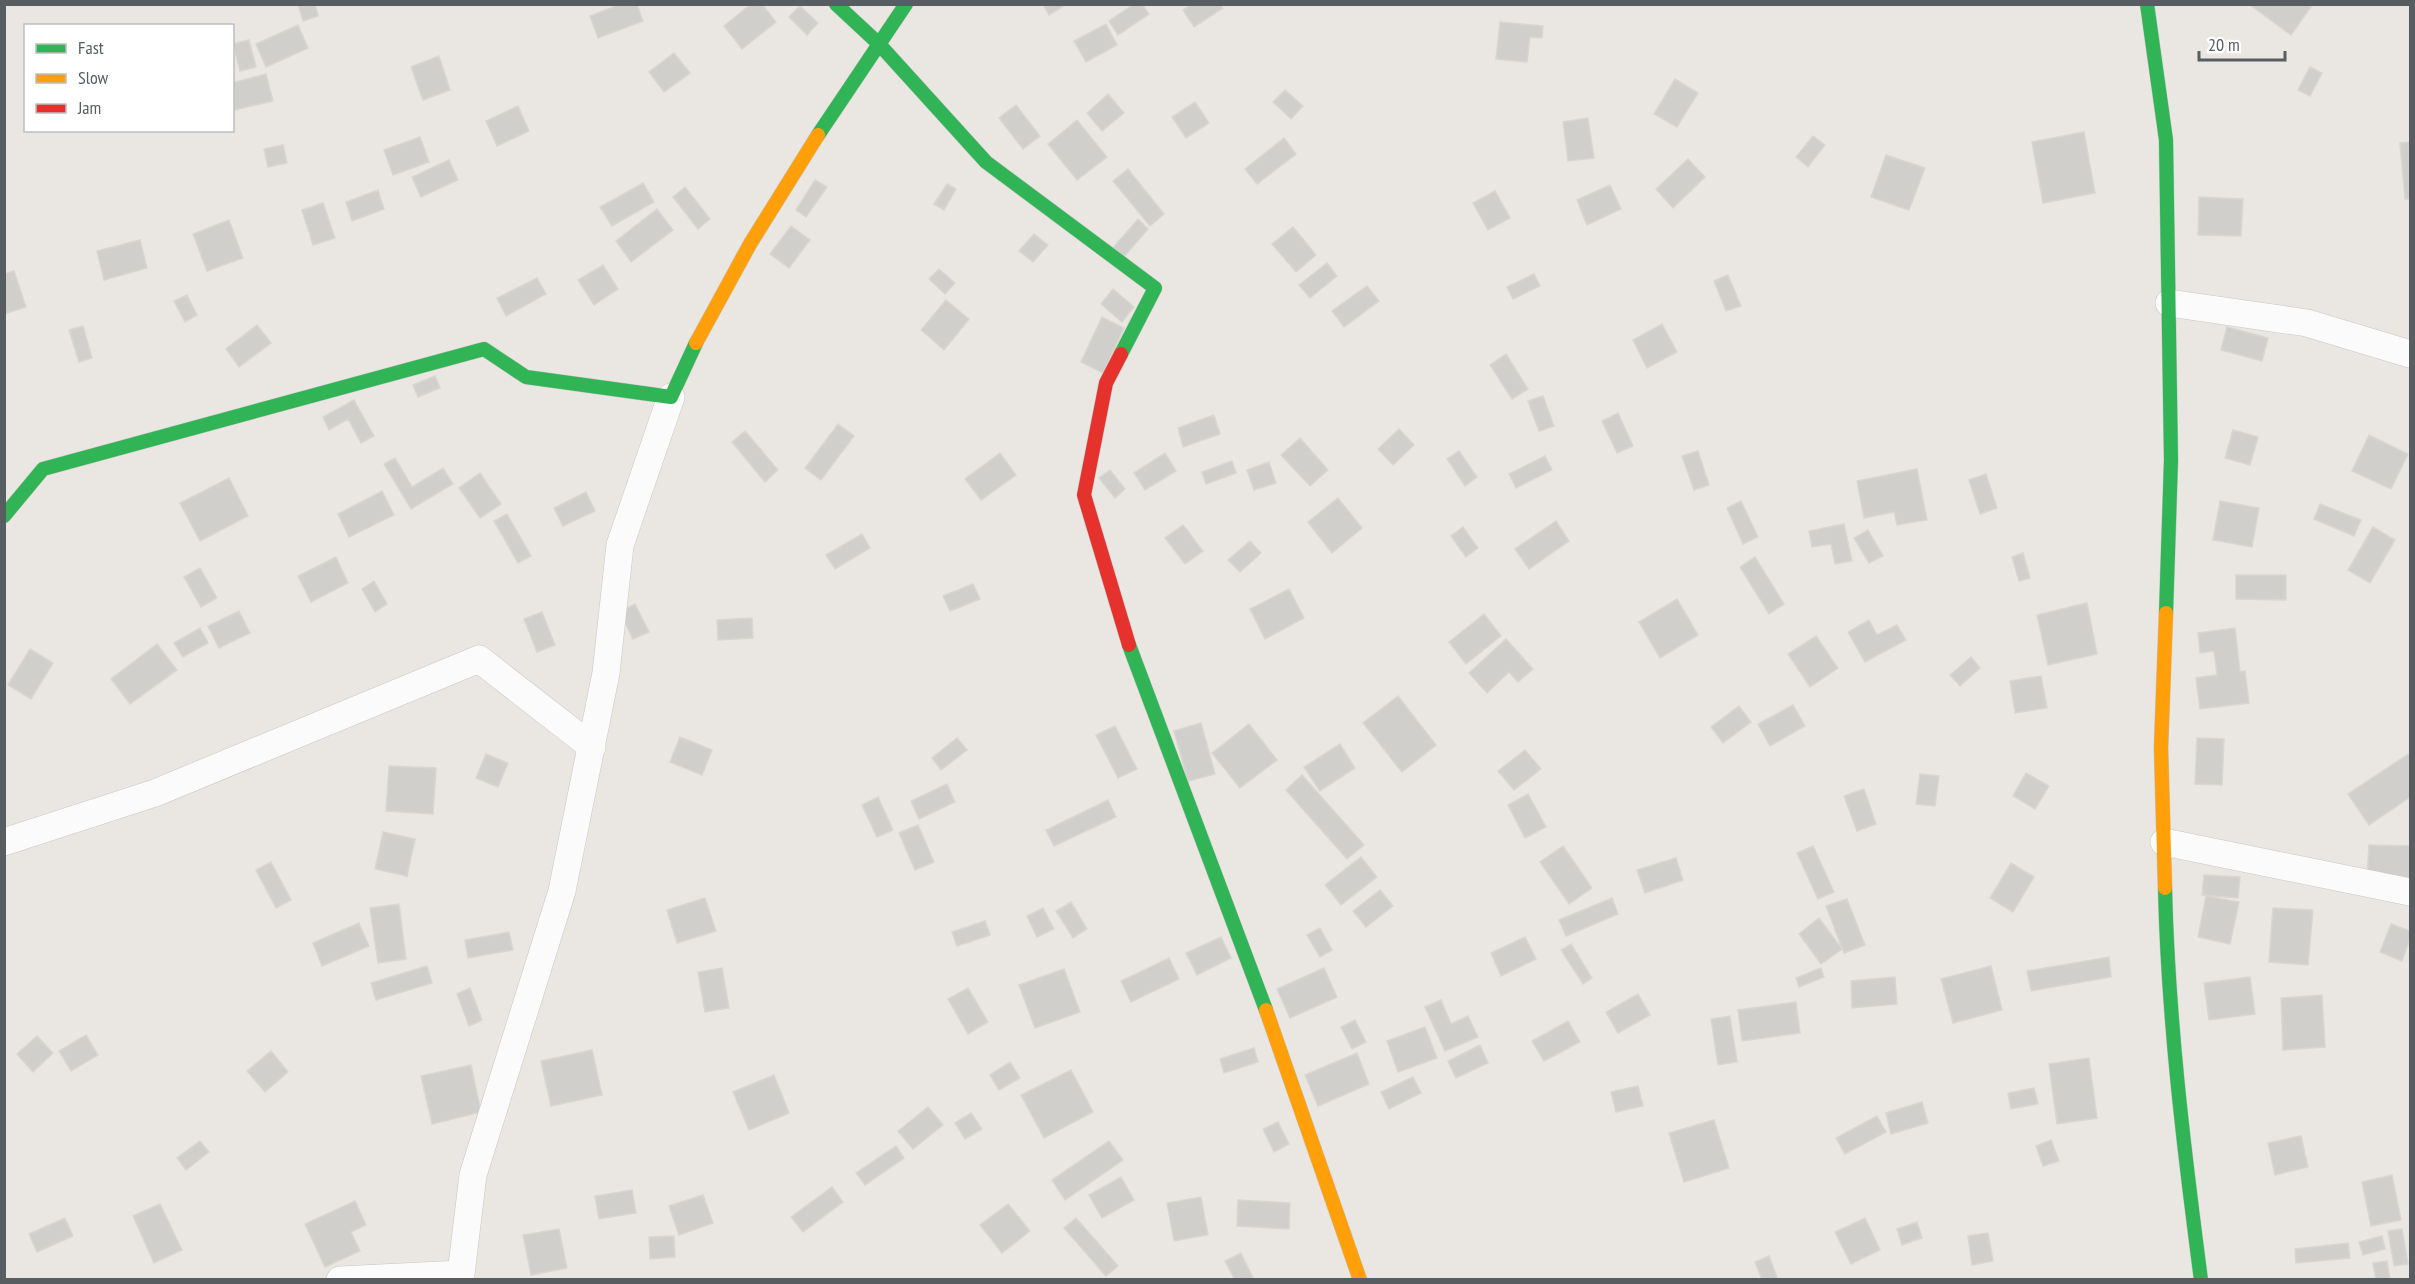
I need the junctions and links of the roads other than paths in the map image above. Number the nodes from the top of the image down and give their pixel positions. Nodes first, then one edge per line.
1 (836, 4) edge
2 (906, 4) edge
3 (2146, 4) edge
4 (879, 44) junction
5 (2169, 303) junction
6 (2410, 354) edge
7 (671, 397) junction
8 (4, 516) edge
9 (592, 747) junction
10 (4, 842) edge
11 (2164, 842) junction
12 (2410, 892) edge
13 (460, 1277) edge
14 (340, 1280) edge
15 (1360, 1280) edge
16 (2201, 1280) edge

1 - 4 street
2 - 4 street
3 - 5 street
4 - 7 street
4 - 15 street
5 - 6 street
5 - 11 street
7 - 8 street
7 - 9 street
9 - 10 street
9 - 13 street
11 - 12 street
11 - 16 street
13 - 14 street

